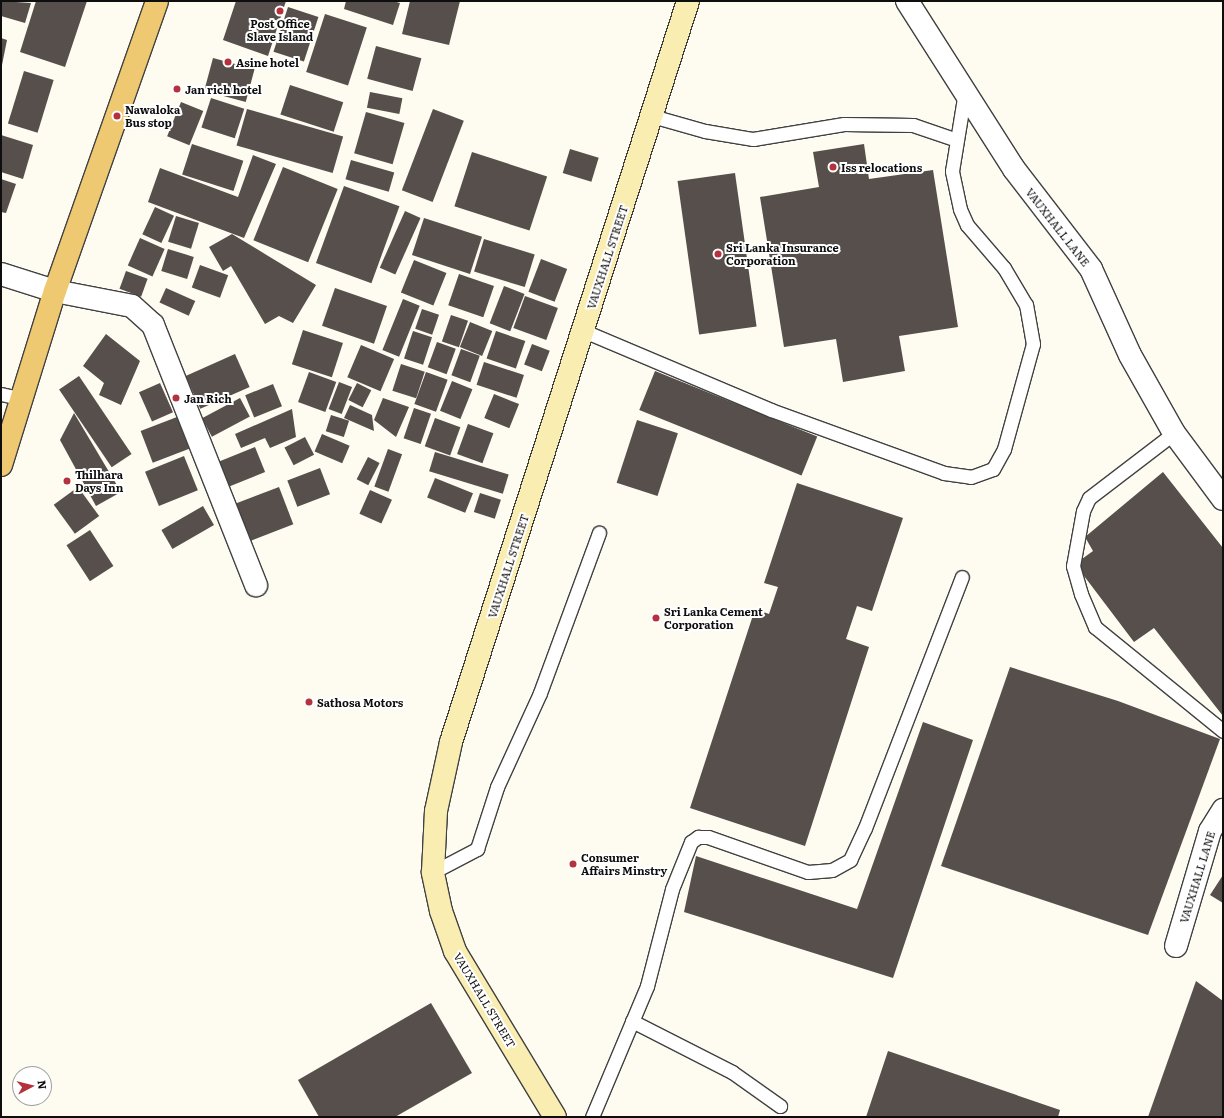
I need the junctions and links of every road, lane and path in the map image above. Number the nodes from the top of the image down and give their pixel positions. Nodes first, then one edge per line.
1 (157, 1) edge
2 (688, 1) edge
3 (907, 1) edge
4 (965, 92) junction
5 (652, 116) junction
6 (957, 140) junction
7 (1, 274) edge
8 (56, 291) junction
9 (584, 331) junction
10 (1, 394) edge
11 (22, 400) junction
12 (1174, 433) junction
13 (1, 465) edge
14 (1223, 499) edge
15 (599, 533) dead end
16 (962, 577) dead end
17 (256, 585) dead end
18 (1223, 731) edge
19 (1223, 810) edge
20 (433, 872) junction
21 (1176, 946) dead end
22 (632, 1021) junction
23 (780, 1106) dead end
24 (555, 1117) edge
25 (592, 1117) edge

1 - 8 main road
2 - 5 street, VAUXHALL STREET
3 - 4 street, VAUXHALL LANE
4 - 6 lane
4 - 12 street, VAUXHALL LANE
5 - 6 lane
5 - 9 street, VAUXHALL STREET
6 - 9 lane
7 - 8 street
8 - 11 main road
8 - 17 street
9 - 20 street, VAUXHALL STREET
10 - 11 lane
11 - 13 main road
12 - 14 street, VAUXHALL LANE
12 - 18 lane
15 - 20 lane
16 - 22 lane
19 - 21 street, VAUXHALL LANE
20 - 24 street, VAUXHALL STREET
22 - 23 lane
22 - 25 lane

